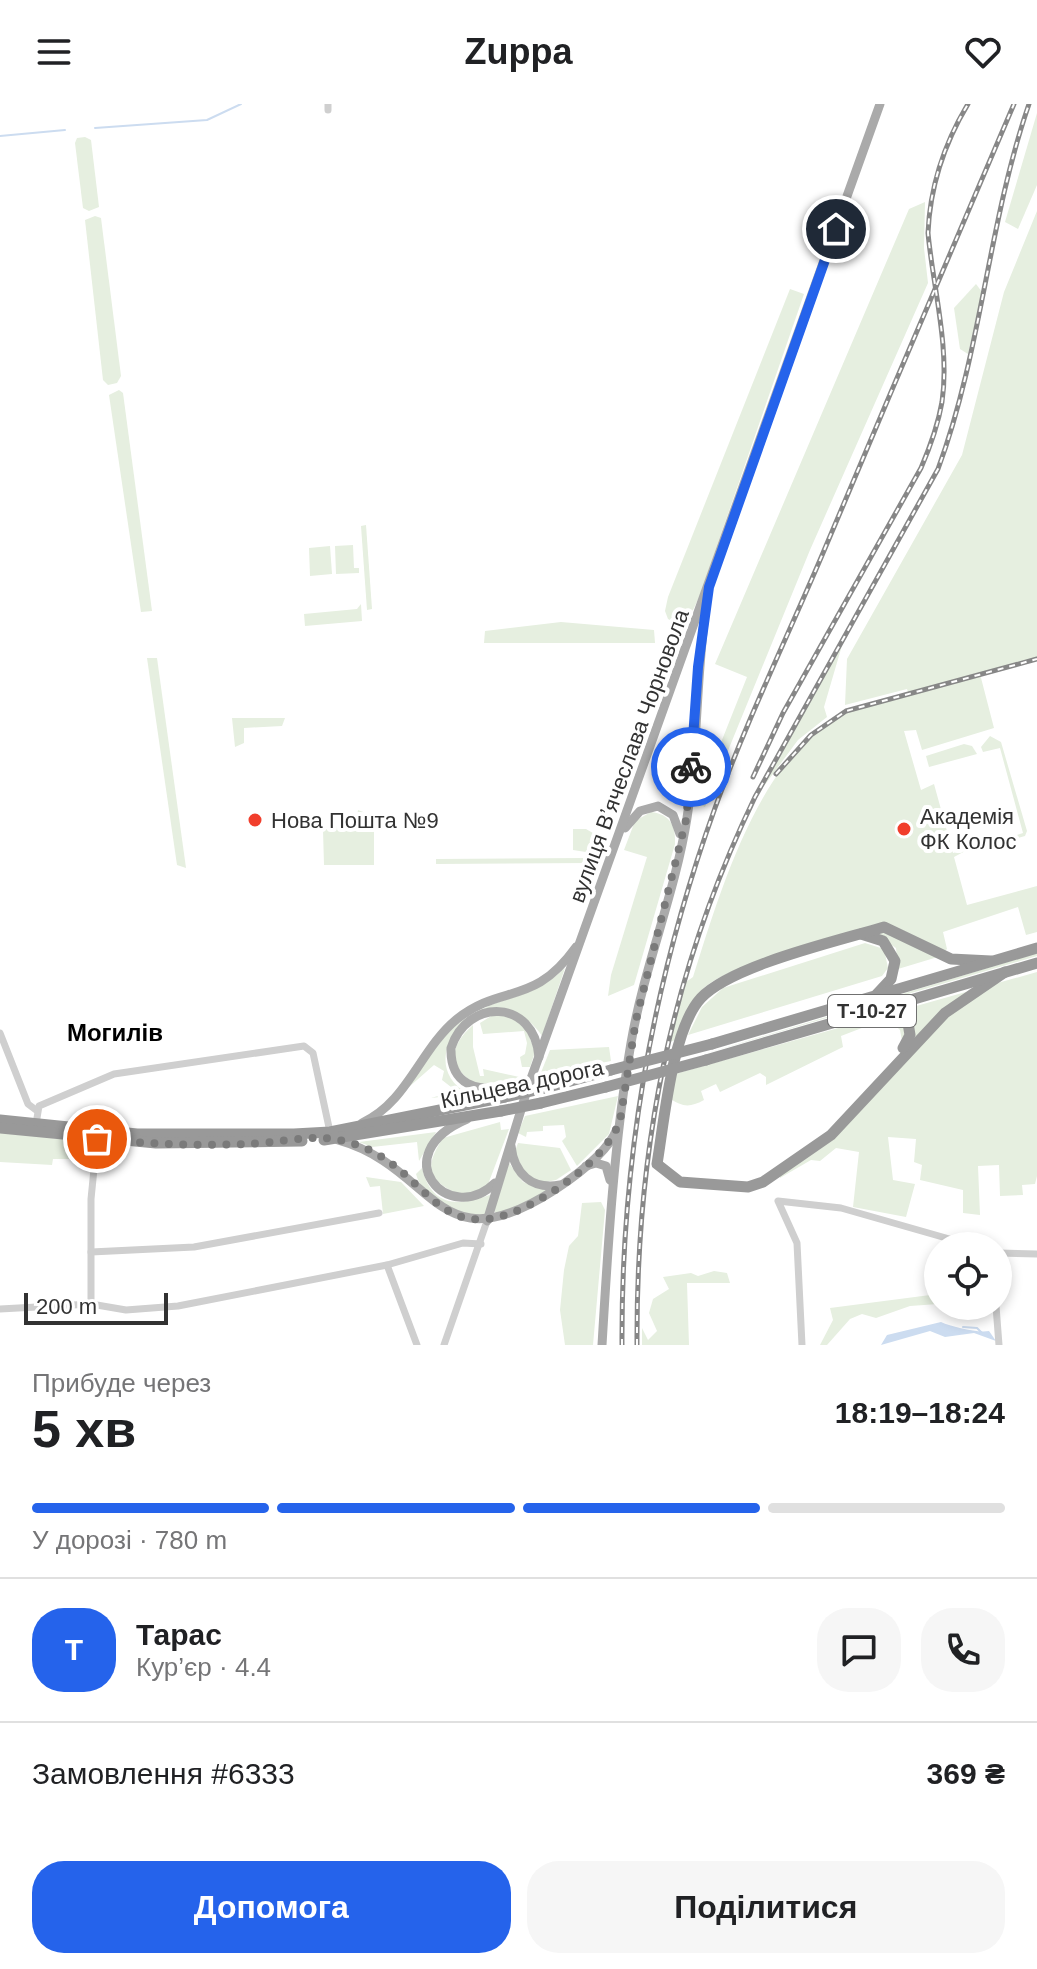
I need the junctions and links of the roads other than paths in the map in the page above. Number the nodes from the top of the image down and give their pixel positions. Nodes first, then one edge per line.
1 (880, 104) edge
2 (709, 587) junction
3 (687, 647) junction
4 (700, 650) junction
5 (619, 835) junction
6 (681, 845) junction
7 (860, 934) junction
8 (583, 938) junction
9 (1037, 948) edge
10 (991, 961) junction
11 (1037, 963) edge
12 (1005, 972) junction
13 (877, 995) junction
14 (870, 1012) junction
15 (0, 1033) edge
16 (539, 1059) junction
17 (882, 1078) junction
18 (506, 1092) junction
19 (36, 1110) junction
20 (474, 1117) junction
21 (0, 1120) edge
22 (620, 1121) junction
23 (36, 1124) junction
24 (354, 1127) junction
25 (0, 1128) edge
26 (333, 1135) junction
27 (511, 1138) junction
28 (97, 1139) junction
29 (585, 1167) junction
30 (498, 1181) junction
31 (564, 1184) junction
32 (610, 1204) junction
33 (379, 1213) dead end
34 (487, 1221) junction
35 (925, 1232) edge
36 (481, 1244) junction
37 (91, 1252) junction
38 (1012, 1253) edge
39 (1037, 1254) edge
40 (387, 1265) junction
41 (91, 1304) junction
42 (0, 1309) edge
43 (417, 1345) edge
44 (444, 1345) edge
45 (602, 1345) edge
46 (802, 1345) edge

1 - 2 main road, вулиця Вʼячеслава Чорновола
2 - 3 main road, вулиця Вʼячеслава Чорновола
2 - 4 main road, вулиця Вʼячеслава Чорновола
3 - 4 main road
3 - 5 main road, вулиця Вʼячеслава Чорновола
4 - 6 main road, вулиця Вʼячеслава Чорновола
5 - 6 main road
5 - 8 main road, вулиця Вʼячеслава Чорновола
6 - 22 main road, вулиця Вʼячеслава Чорновола
7 - 10 highway
7 - 13 highway
7 - 17 highway
8 - 16 main road, вулиця Вʼячеслава Чорновола
8 - 24 main road
9 - 10 highway, Т-10-27
10 - 13 highway, Т-10-27
11 - 12 highway, Кільцева дорога / Т-10-27
12 - 14 highway, Кільцева дорога / Т-10-27
12 - 17 highway
13 - 18 highway, Кільцева дорога / Т-10-27, bridge
14 - 17 highway
14 - 20 highway, Кільцева дорога / Т-10-27, bridge
15 - 19 street
16 - 18 main road
16 - 27 main road, вулиця Вʼячеслава Чорновола
18 - 24 highway, Кільцева дорога / Т-10-27
19 - 23 street
19 - 26 street
20 - 26 highway, Кільцева дорога / Т-10-27
20 - 30 main road
21 - 23 highway, Кільцева дорога / Т-10-27
22 - 29 main road
22 - 32 main road, вулиця Вʼячеслава Чорновола
23 - 26 highway, Кільцева дорога / Т-10-27
24 - 26 highway, Кільцева дорога / Т-10-27
25 - 28 highway, Кільцева дорога / Т-10-27
26 - 28 highway, Кільцева дорога / Т-10-27
26 - 34 main road
27 - 30 main road, вулиця Вʼячеслава Чорновола
27 - 31 main road
28 - 37 street
29 - 31 main road
29 - 32 main road
30 - 34 main road, вулиця Вʼячеслава Чорновола
31 - 34 main road
32 - 45 main road
33 - 37 street
34 - 36 street
35 - 46 street
36 - 40 street
36 - 44 street
37 - 41 street
38 - 39 street
40 - 41 street
40 - 43 street
41 - 42 street

